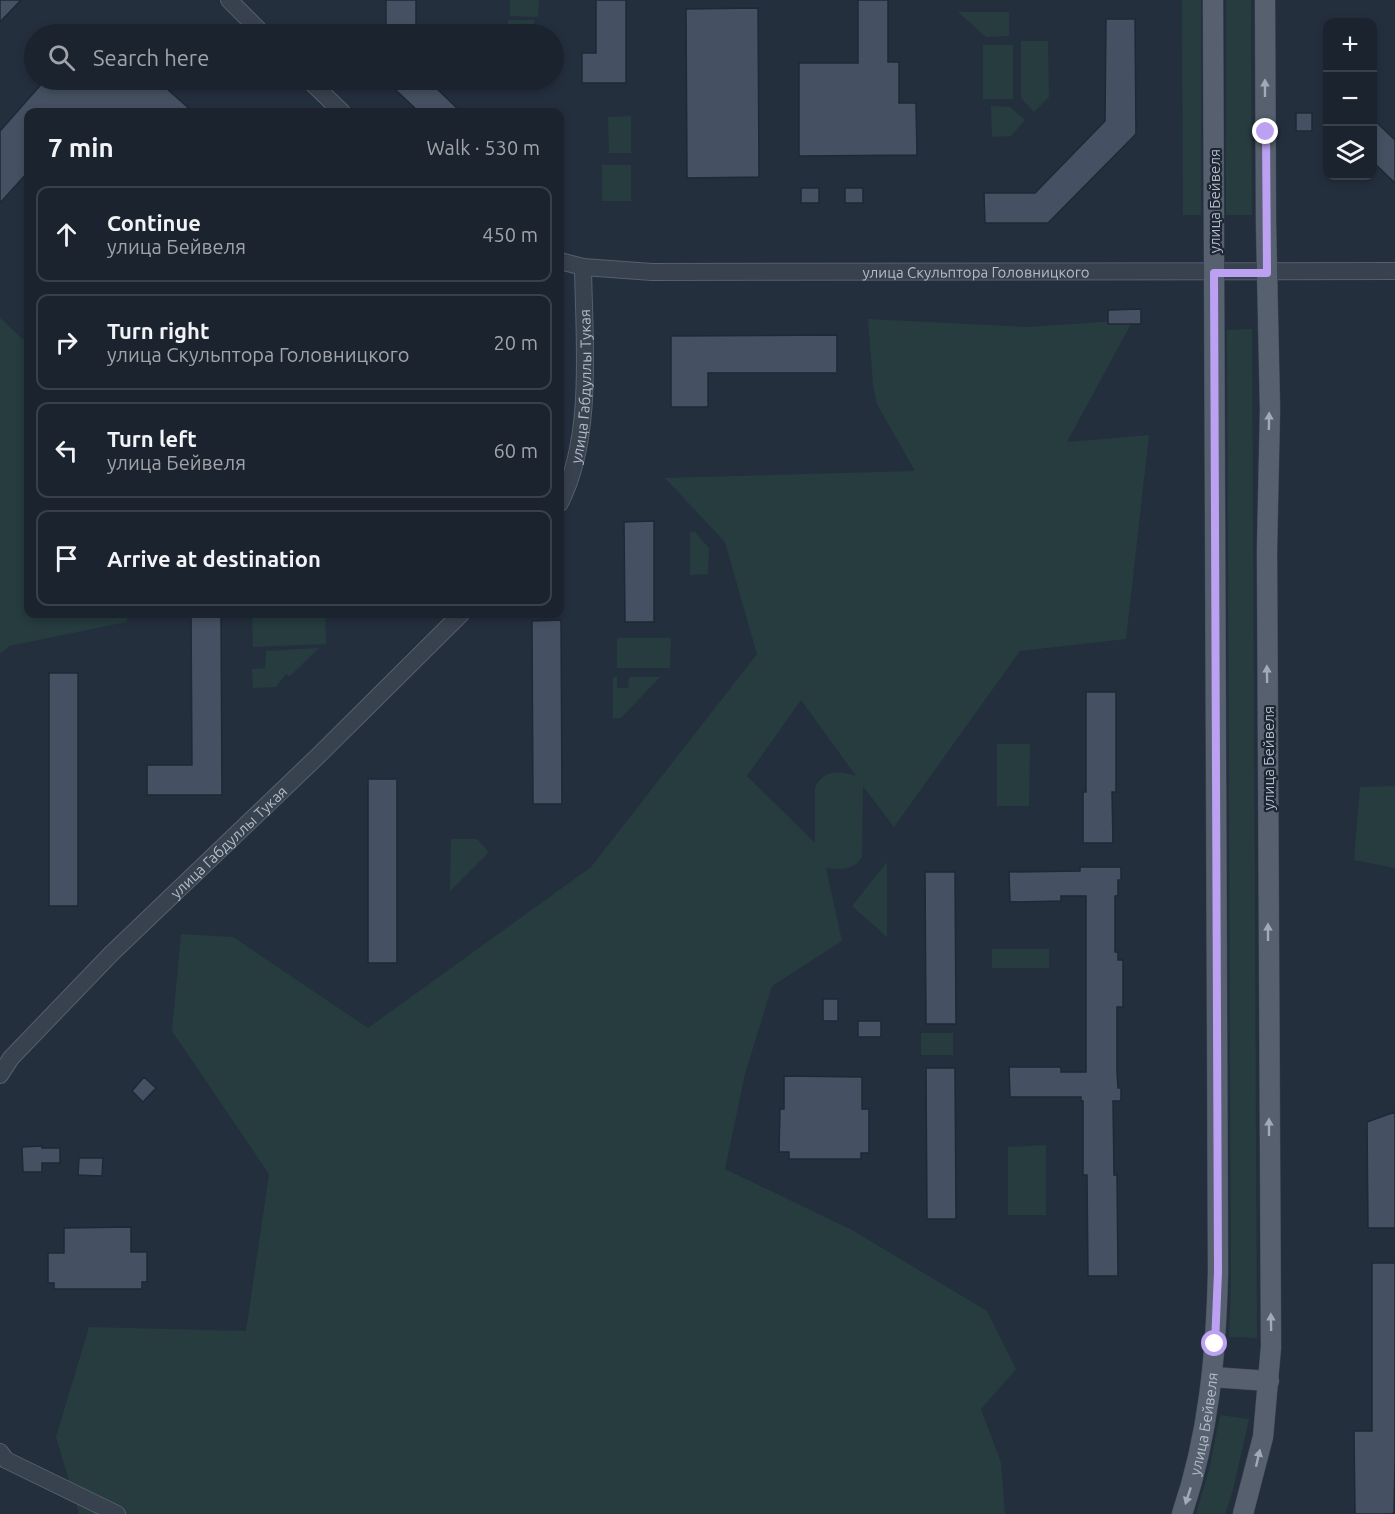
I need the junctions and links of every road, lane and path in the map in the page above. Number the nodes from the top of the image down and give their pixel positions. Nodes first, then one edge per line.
1 (229, 0) edge
2 (1213, 0) edge
3 (1265, 0) edge
4 (253, 24) edge
5 (319, 90) edge
6 (338, 108) edge
7 (564, 262) edge
8 (583, 267) junction
9 (1395, 271) edge
10 (1214, 273) junction
11 (1267, 273) junction
12 (564, 492) edge
13 (457, 618) edge
14 (0, 1075) edge
15 (1212, 1377) junction
16 (1269, 1381) junction
17 (0, 1452) edge
18 (117, 1514) edge
19 (1182, 1514) edge
20 (1243, 1514) edge

1 - 4 street
2 - 10 main road, улица Бейвеля
11 -> 3 main road, улица Бейвеля
5 - 6 street
7 - 8 street, улица Скульптора Головницкого
8 - 10 street, улица Скульптора Головницкого
8 - 12 street, улица Габдуллы Тукая
9 - 11 street, улица Скульптора Головницкого
10 - 11 street, улица Скульптора Головницкого
10 - 15 main road, улица Бейвеля
16 -> 11 main road, улица Бейвеля
13 - 14 street, улица Габдуллы Тукая
15 - 16 main road
15 -> 19 main road, улица Бейвеля
20 -> 16 main road, улица Бейвеля
17 - 18 street

